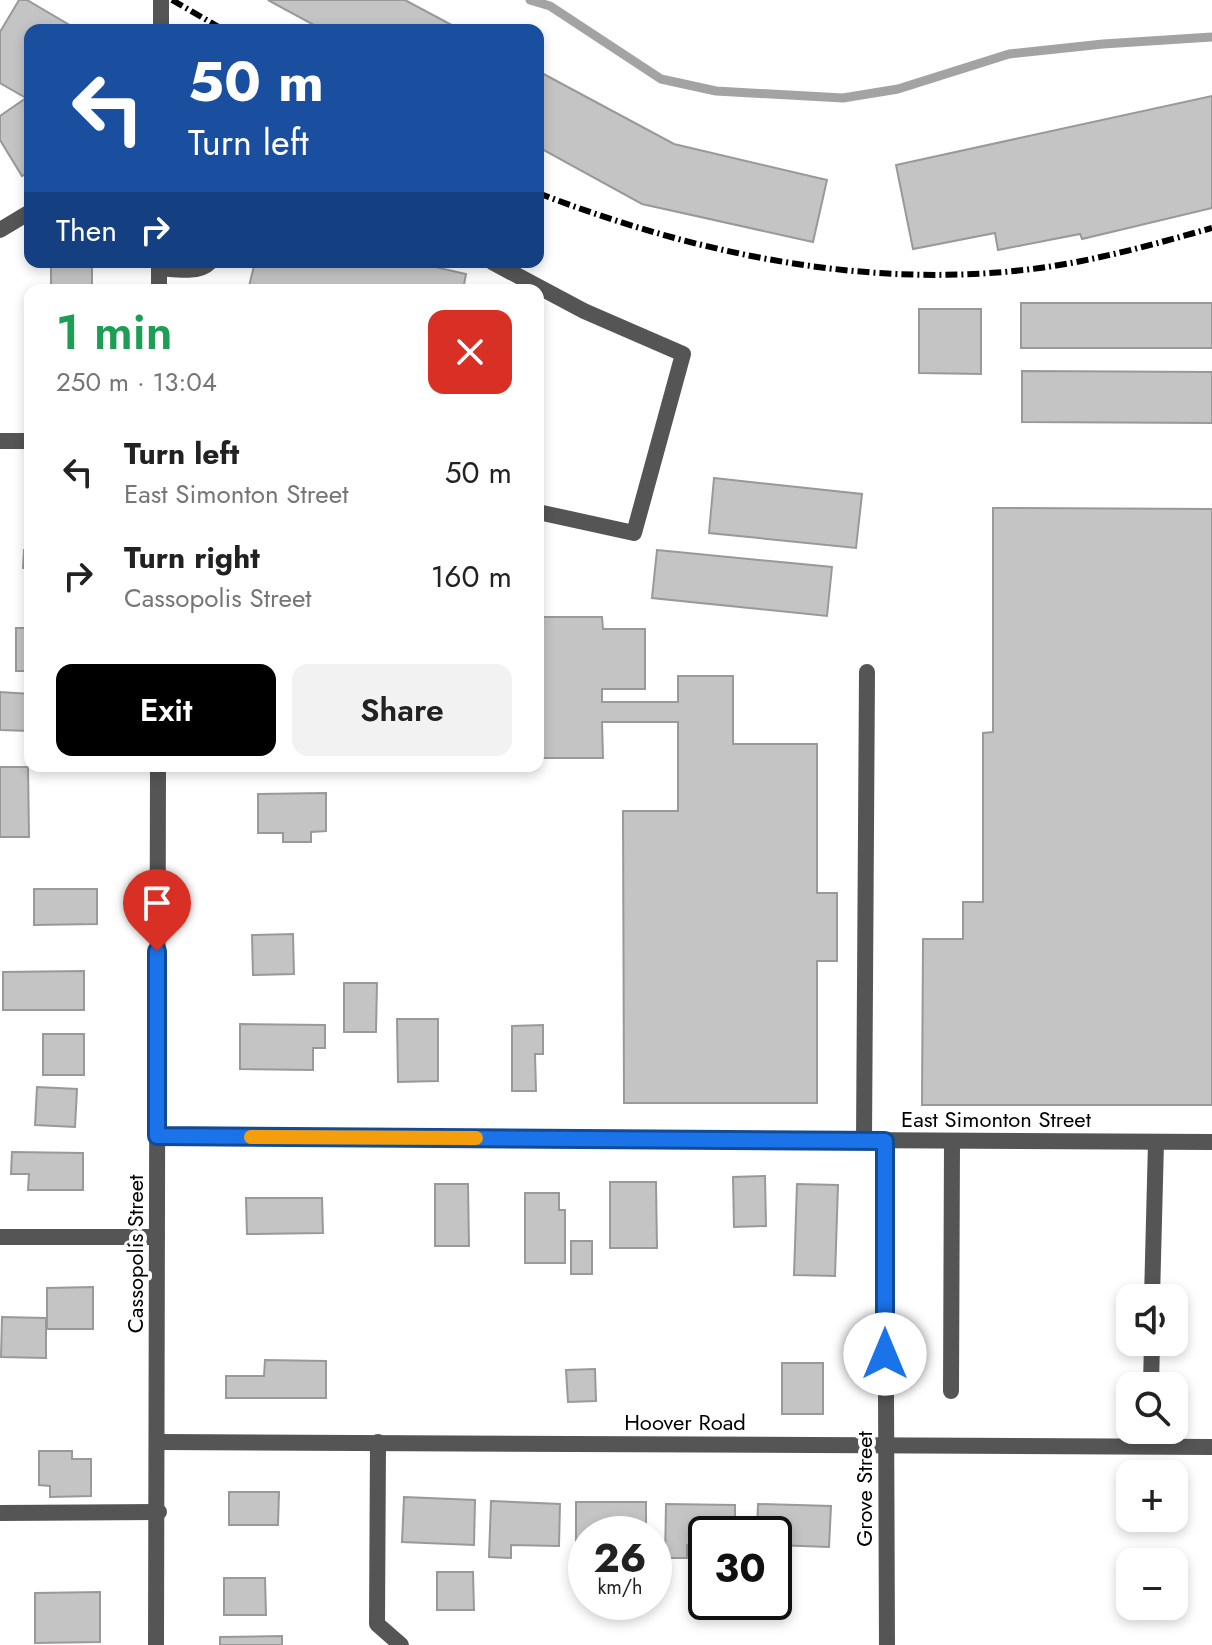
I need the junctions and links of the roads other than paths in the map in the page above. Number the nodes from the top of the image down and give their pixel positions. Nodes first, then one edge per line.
1 (161, 0) edge
2 (161, 24) edge
3 (24, 216) edge
4 (0, 230) edge
5 (503, 268) edge
6 (533, 284) edge
7 (544, 290) edge
8 (0, 441) edge
9 (24, 441) edge
10 (544, 513) edge
11 (867, 672) dead end
12 (158, 772) edge
13 (157, 1136) junction
14 (864, 1141) junction
15 (885, 1141) junction
16 (952, 1142) junction
17 (1156, 1142) junction
18 (1212, 1142) edge
19 (0, 1237) edge
20 (157, 1237) junction
21 (1152, 1284) edge
22 (951, 1391) dead end
23 (159, 1442) junction
24 (378, 1442) junction
25 (886, 1445) junction
26 (1212, 1447) edge
27 (159, 1512) junction
28 (0, 1513) edge
29 (156, 1645) edge
30 (401, 1645) edge
31 (887, 1645) edge

1 - 2 street
3 - 4 street
5 - 6 street
7 - 10 street
8 - 9 street
11 - 14 street
12 - 13 street, Cassopolis Street
13 - 14 street, East Simonton Street
13 - 20 street, Cassopolis Street
14 - 15 street, East Simonton Street
15 - 16 street, East Simonton Street
15 - 25 street, Grove Street
16 - 17 street, East Simonton Street
16 - 22 street
17 - 18 street, East Simonton Street
17 - 21 street
19 - 20 street
20 - 23 street, Cassopolis Street
23 - 24 street, Hoover Road
23 - 27 street, Cassopolis Street
24 - 25 street, Hoover Road
24 - 30 street
25 - 26 street, Hoover Road
25 - 31 street, Grove Street
27 - 28 street
27 - 29 street, Cassopolis Street

